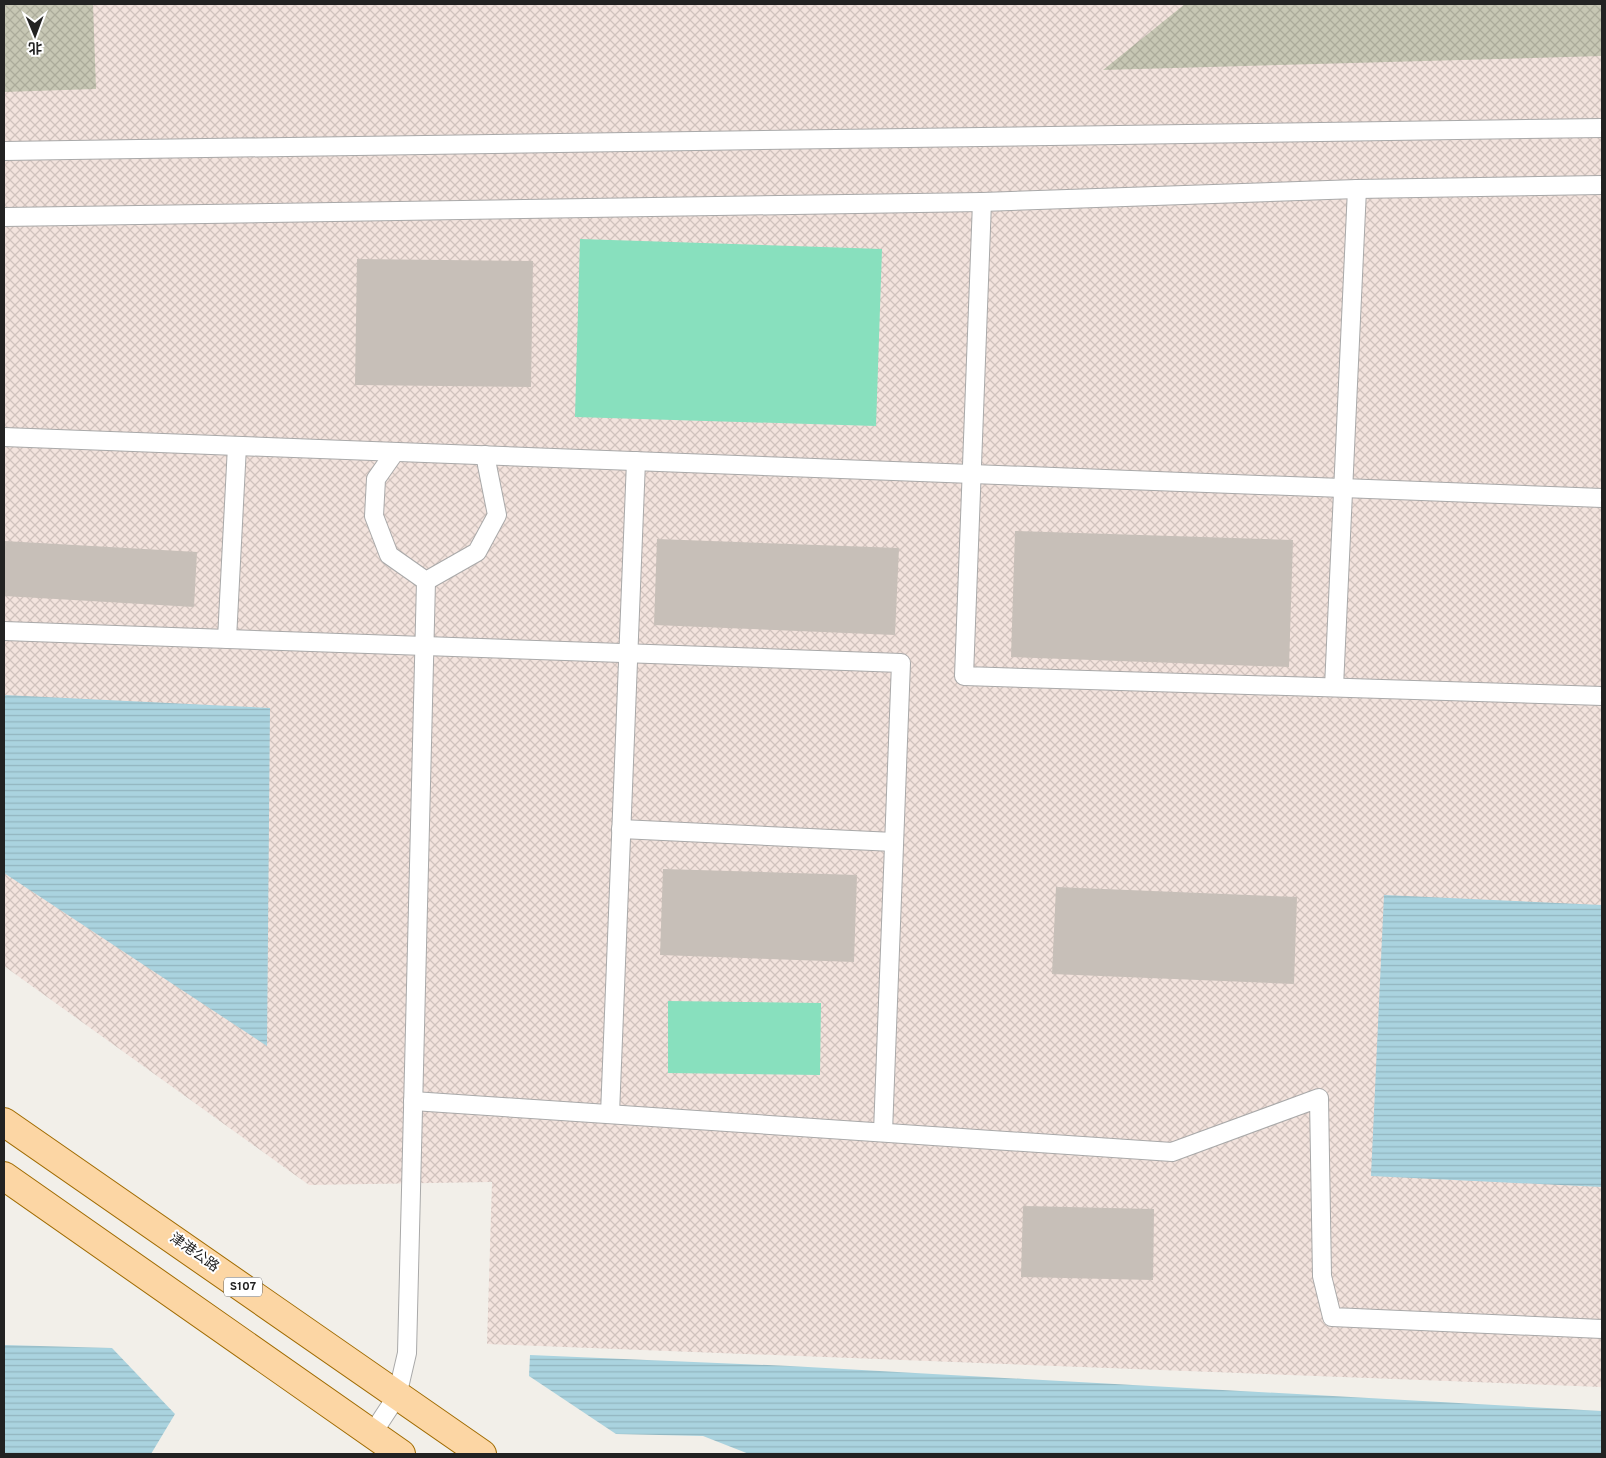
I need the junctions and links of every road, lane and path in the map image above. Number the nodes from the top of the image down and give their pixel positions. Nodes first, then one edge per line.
1 (1602, 128) edge
2 (4, 150) edge
3 (1602, 185) edge
4 (1357, 189) junction
5 (982, 202) junction
6 (4, 217) edge
7 (4, 437) edge
8 (237, 446) junction
9 (395, 452) junction
10 (485, 455) junction
11 (636, 462) junction
12 (972, 474) junction
13 (1343, 488) junction
14 (1602, 498) edge
15 (426, 581) junction
16 (4, 631) edge
17 (227, 639) junction
18 (424, 646) junction
19 (628, 654) junction
20 (1334, 687) junction
21 (1602, 696) edge
22 (621, 830) junction
23 (894, 842) junction
24 (413, 1101) junction
25 (610, 1114) junction
26 (4, 1122) edge
27 (883, 1132) junction
28 (4, 1176) edge
29 (1602, 1329) edge
30 (397, 1396) junction
31 (372, 1434) junction
32 (401, 1454) edge
33 (482, 1454) edge

1 - 2 lane
3 - 4 lane
4 - 5 lane
4 - 13 lane
5 - 6 lane
5 - 12 lane
7 - 8 lane
8 - 9 lane
8 - 17 lane
9 - 10 lane
9 - 15 lane
10 - 11 lane
10 - 15 lane
11 - 12 lane
11 - 19 lane
12 - 13 lane
12 - 20 lane
13 - 14 lane
13 - 20 lane
15 - 18 lane
16 - 17 lane
17 - 18 lane
18 - 19 lane
18 - 24 lane
19 - 22 lane
19 - 23 lane
20 - 21 lane
22 - 23 lane
22 - 25 lane
23 - 27 lane
24 - 25 lane
24 - 30 lane
25 - 27 lane
26 - 30 main road, 津港公路 / S107
27 - 29 lane
28 - 31 main road
30 - 31 lane
30 - 33 main road, 津港公路 / S107
31 - 32 main road

